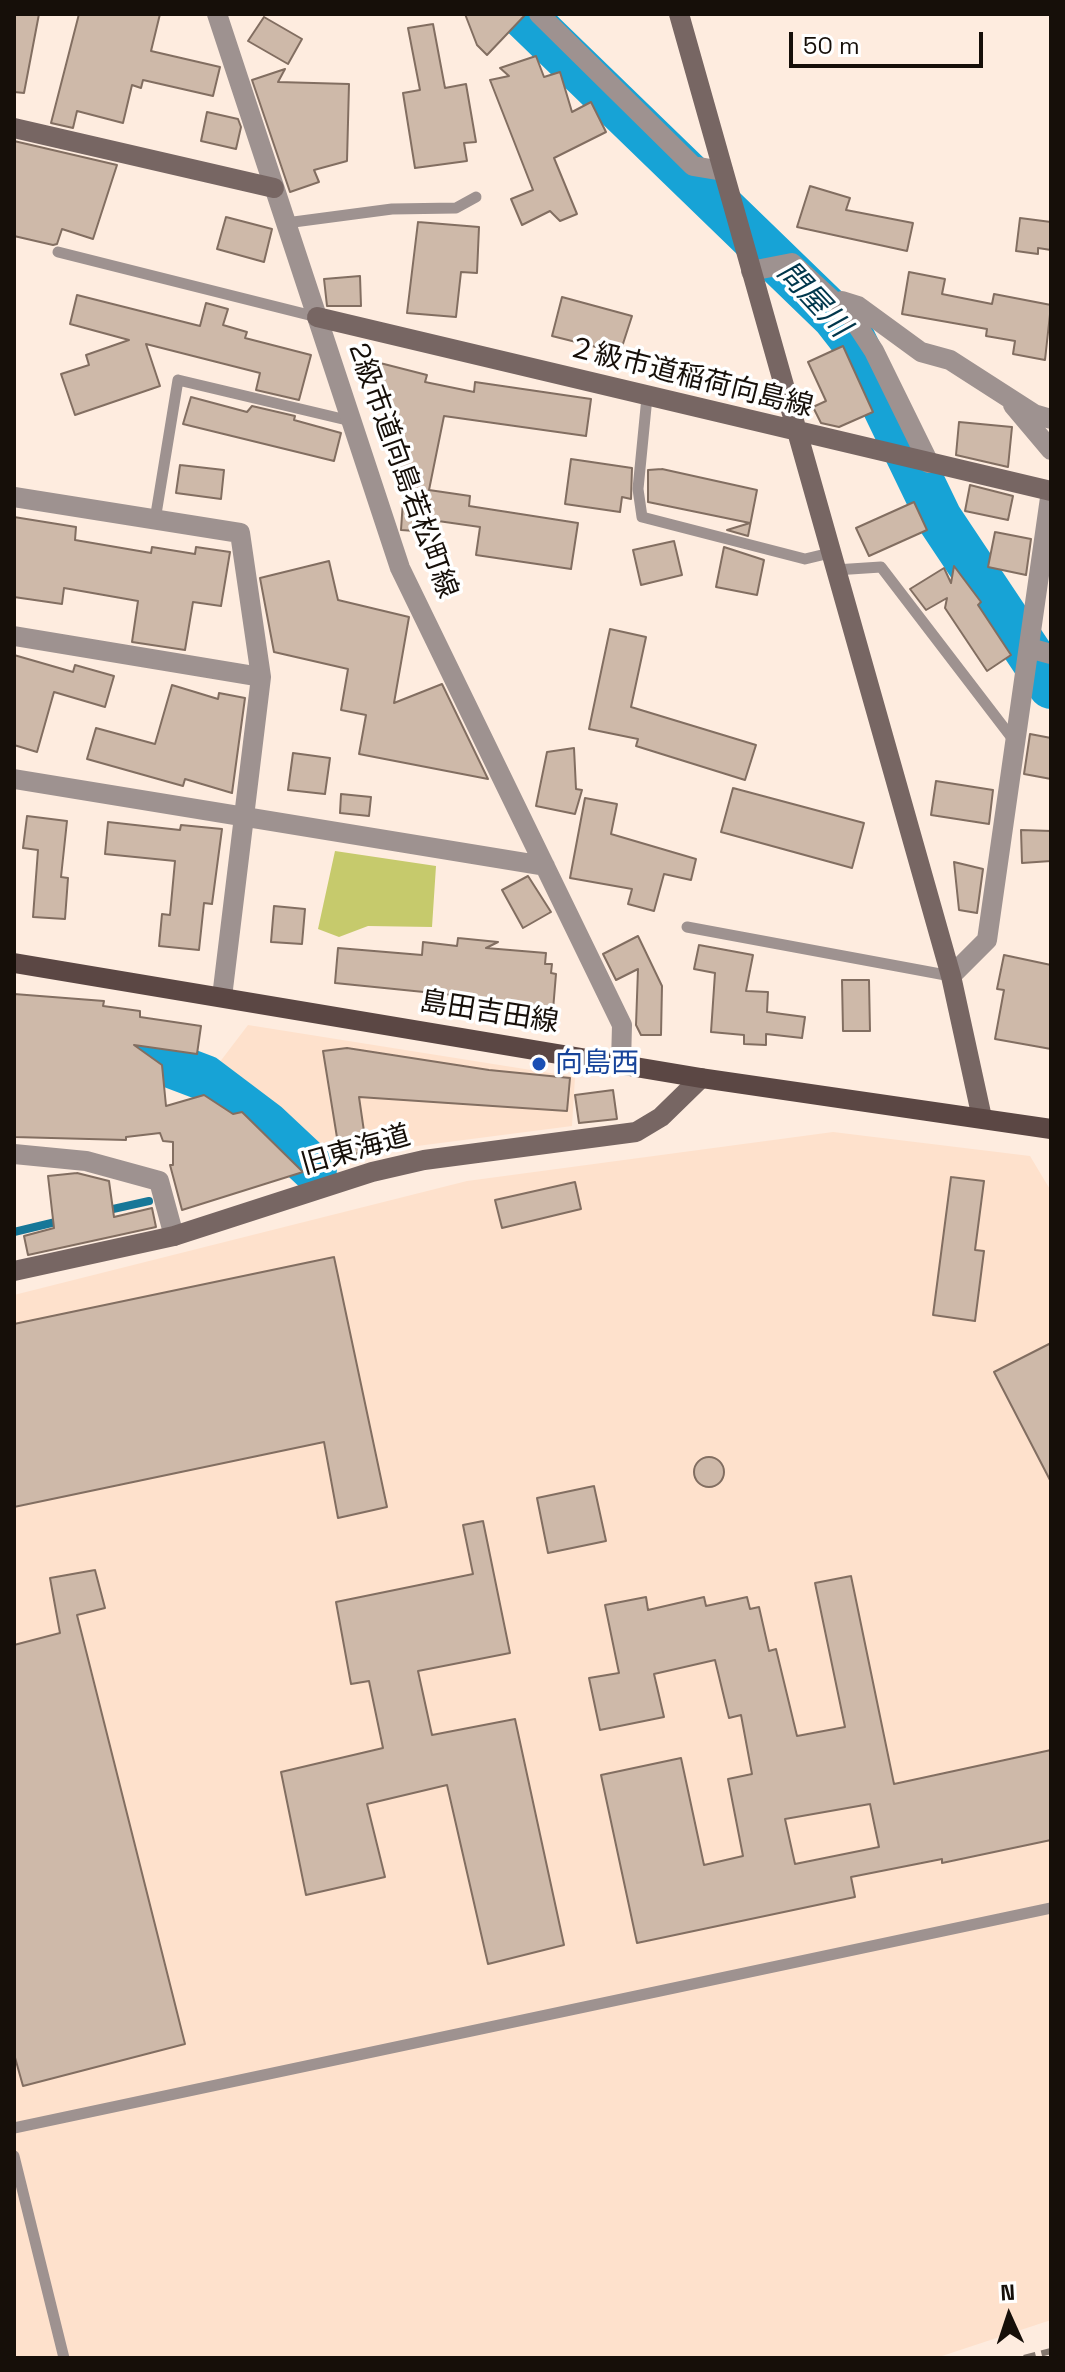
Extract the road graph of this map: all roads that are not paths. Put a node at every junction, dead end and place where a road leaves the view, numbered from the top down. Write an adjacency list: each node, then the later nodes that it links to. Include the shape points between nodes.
1 (217, 14): 6 (street, 2級市道向島若松町線)
2 (539, 14): 5 (street, via 693,166)
3 (679, 14): 5 (street)
4 (14, 128): 6 (street)
5 (723, 171): 10 (street)
6 (274, 188): 8 (street, 2級市道向島若松町線)
7 (476, 197): 8 (lane, via 456,208 392,209)
8 (286, 223): 12 (street, 2級市道向島若松町線)
9 (58, 252): 12 (lane)
10 (751, 271): 11 (street, via 792,263); 17 (street)
11 (830, 298): 13 (street, via 858,306 921,352 950,360); 19 (street, via 853,319 874,351)
12 (317, 317): 14 (street, ２級市道稲荷向島線); 16 (street, 2級市道向島若松町線)
13 (1006, 395): 15 (street); 18 (street)
14 (647, 397): 17 (street, ２級市道稲荷向島線); 23 (lane, via 638,489 642,517 805,559)
15 (1051, 419)
16 (351, 421): 22 (lane, via 178,380); 31 (street, 2級市道向島若松町線, via 400,568)
17 (797, 433): 19 (street, ２級市道稲荷向島線); 23 (street)
18 (1051, 450)
19 (929, 463): 20 (street, ２級市道稲荷向島線)
20 (1051, 491): 25 (street)
21 (14, 497): 22 (street)
22 (155, 520): 27 (street, via 240,533)
23 (832, 561): 28 (lane, via 881,567); 34 (street)
24 (14, 636): 27 (street)
25 (1029, 648): 26 (street); 28 (street)
26 (1051, 654)
27 (261, 677): 30 (street)
28 (1015, 742): 34 (street, via 987,940)
29 (14, 779): 30 (street)
30 (244, 817): 31 (street); 35 (street)
31 (545, 866): 36 (street, 2級市道向島若松町線, via 622,1025)
32 (687, 927): 34 (lane)
33 (14, 963): 35 (main road, 島田吉田線)
34 (951, 976): 38 (street)
35 (222, 997): 36 (main road, 島田吉田線)
36 (621, 1063): 37 (main road, 島田吉田線)
37 (701, 1078): 38 (main road, 島田吉田線); 41 (street, 旧東海道, via 661,1117 636,1132 424,1160)
38 (982, 1118): 39 (main road, 島田吉田線)
39 (1051, 1129)
40 (14, 1154): 41 (street, via 86,1161 159,1181)
41 (174, 1236): 42 (street, 旧東海道)
42 (14, 1271)
43 (1051, 1908): 44 (lane)
44 (14, 2128)
45 (14, 2156): 46 (lane)
46 (64, 2358)

